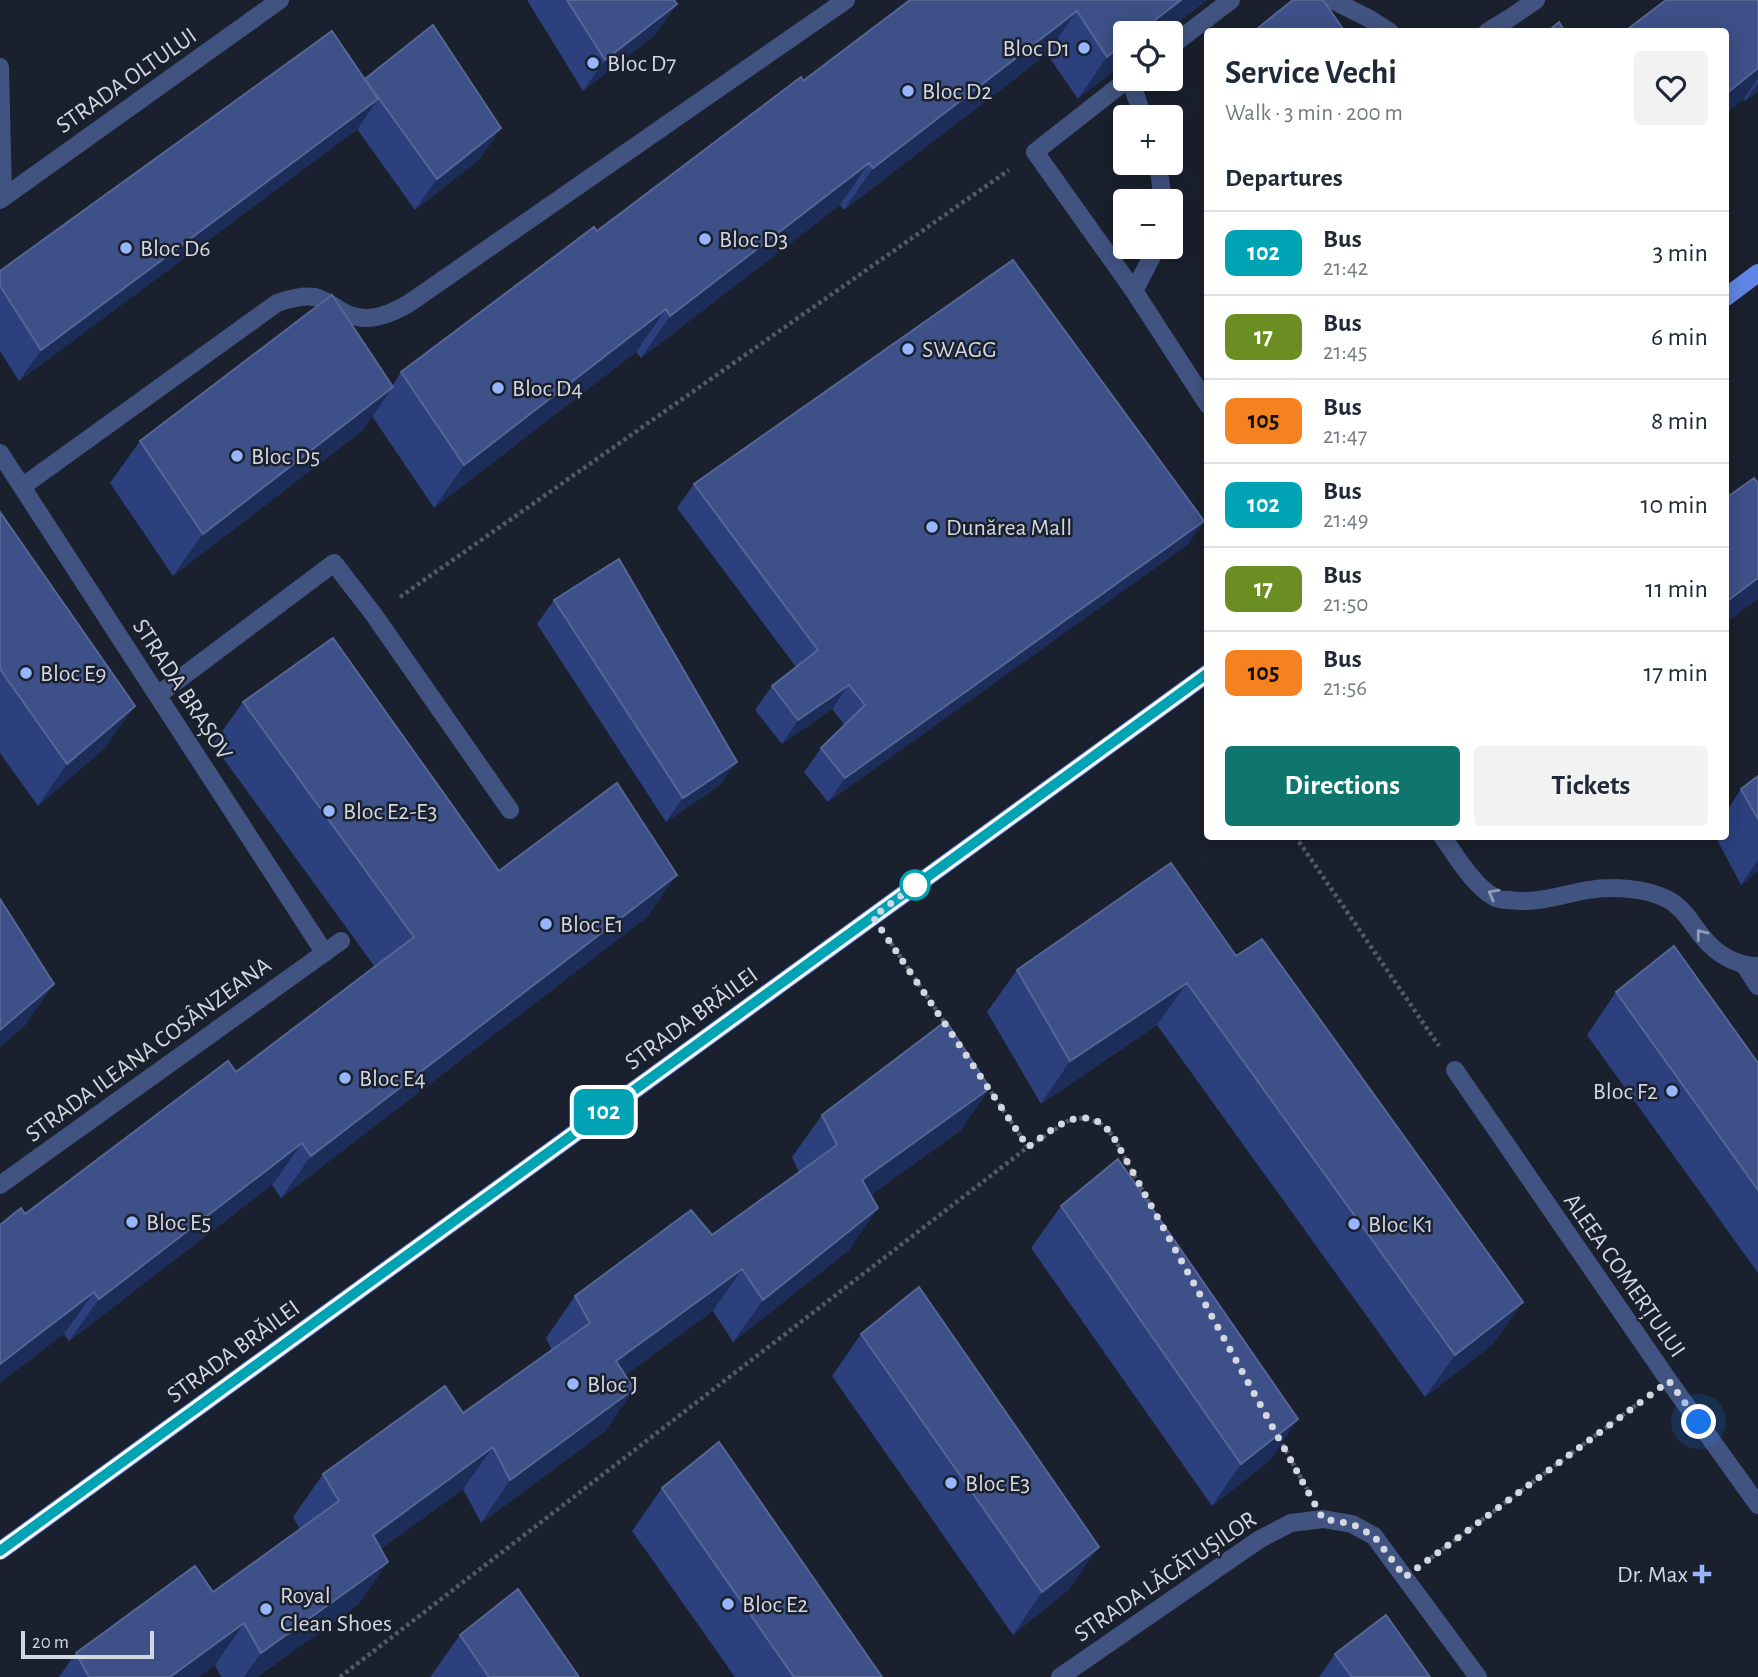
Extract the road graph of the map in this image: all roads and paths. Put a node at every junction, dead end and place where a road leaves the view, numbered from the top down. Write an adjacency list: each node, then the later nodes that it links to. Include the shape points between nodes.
1 (280, 0): 12 (street, STRADA OLTULUI)
2 (846, 0): 19 (street, via 408,304 366,318 348,315 316,297 277,303)
3 (1231, 0): 8 (street)
4 (1332, 0): 6 (street)
5 (1536, 0): 7 (street)
6 (1384, 28)
7 (1493, 28)
8 (1183, 37)
9 (0, 68): 12 (street)
10 (1114, 91): 11 (street)
11 (1035, 152): 15 (street); 20 (path)
12 (1, 199)
13 (1151, 259): 15 (street)
14 (1758, 274): 16 (main road)
15 (1134, 291): 17 (street)
16 (1729, 295)
17 (1204, 399)
18 (0, 453): 19 (street, STRADA BRAȘOV)
19 (23, 486): 22 (street, STRADA BRAȘOV)
20 (373, 615): 22 (street, via 334,563); 23 (street)
21 (1204, 676): 26 (main road, STRADA BRĂILEI)
22 (158, 695): 28 (street, STRADA BRAȘOV)
23 (510, 810)
24 (1298, 840): 32 (path)
25 (1445, 840): 29 (street, one-way to 25, via 1710,946 1683,910 1647,892 1610,888 1527,902 1496,899 1479,886)
26 (873, 917): 31 (path); 41 (main road, STRADA BRĂILEI)
27 (341, 941): 28 (street, STRADA ILEANA COSÂNZEANA)
28 (324, 952): 35 (street, STRADA ILEANA COSÂNZEANA)
29 (1752, 966): 30 (street)
30 (1758, 986)
31 (951, 1032)
32 (1455, 1070): 37 (street, ALEEA COMERȚULUI)
33 (982, 1078): 34 (path)
34 (1028, 1147): 36 (path, via 1071,1119 1101,1124 1113,1136); 43 (path)
35 (0, 1185)
36 (1159, 1220)
37 (1669, 1381): 39 (street, ALEEA COMERȚULUI); 42 (path)
38 (1277, 1435): 40 (path)
39 (1758, 1505)
40 (1323, 1519): 42 (street, STRADA LĂCĂTUȘILOR, via 1352,1524 1374,1536); 44 (street, STRADA LĂCĂTUȘILOR, via 1291,1522 1260,1539)
41 (0, 1551)
42 (1405, 1577): 45 (street, STRADA LĂCĂTUȘILOR)
43 (340, 1677)
44 (1060, 1677)
45 (1478, 1677)

